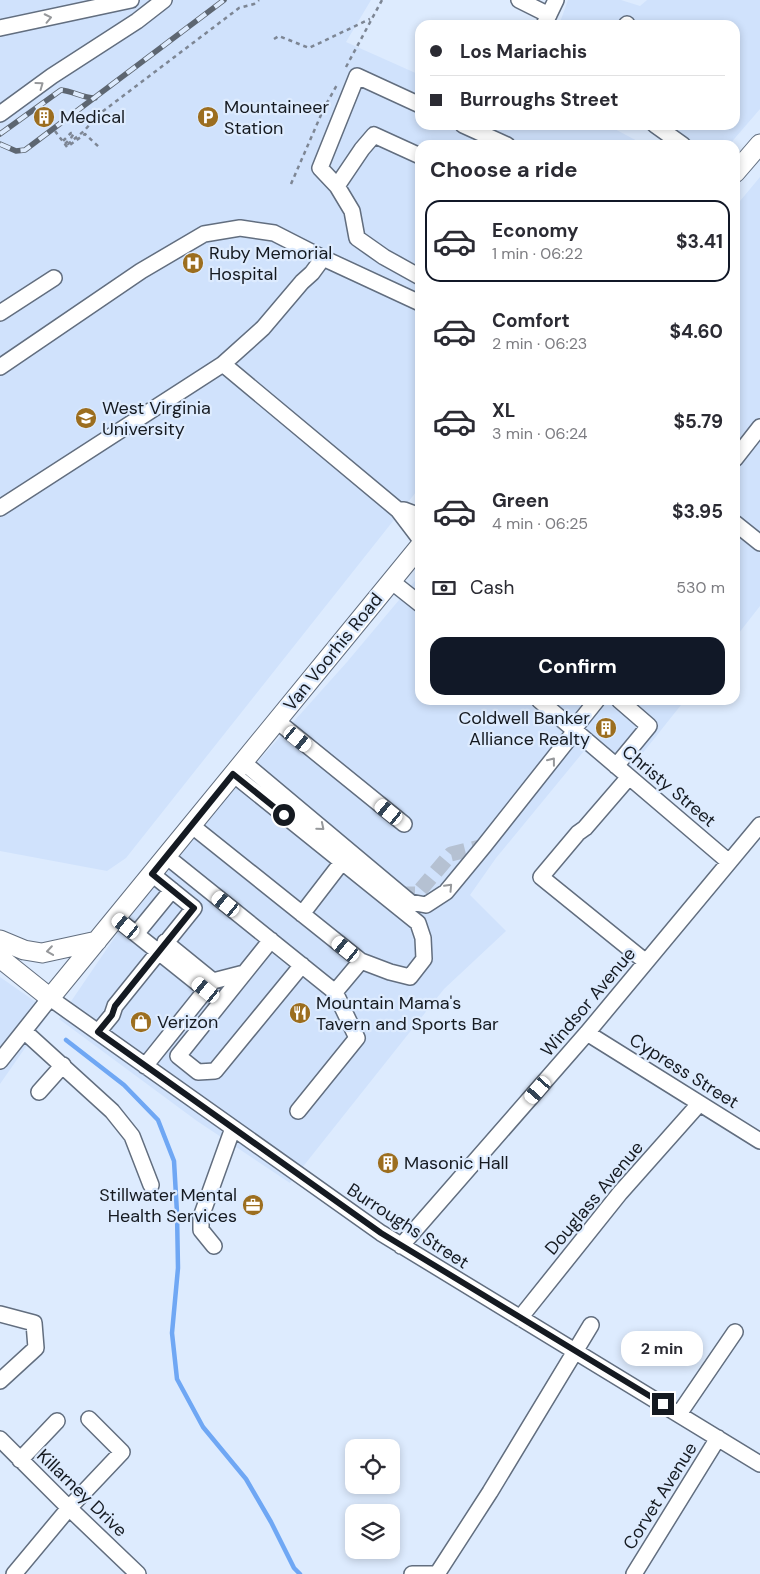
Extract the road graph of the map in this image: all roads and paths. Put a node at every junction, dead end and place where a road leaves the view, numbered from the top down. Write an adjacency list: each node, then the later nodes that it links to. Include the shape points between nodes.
1 (131, 0): 6 (street)
2 (164, 0): 12 (street, one-way to 2)
3 (259, 0): 18 (path, bridge, via 239,8 98,115 68,144 64,140 71,133 74,134 71,138)
4 (519, 0): 8 (street)
5 (556, 0): 8 (street)
6 (85, 5): 9 (street, one-way to 6)
7 (371, 19): 10 (path, via 309,48 279,36)
8 (547, 20)
9 (0, 28)
10 (274, 39)
11 (415, 103): 23 (street, via 357,76 320,168)
12 (0, 114)
13 (474, 130): 16 (street)
14 (662, 130): 17 (street)
15 (55, 131): 18 (path)
16 (496, 140)
17 (676, 140)
18 (65, 144): 20 (path, via 67,147 85,134)
19 (760, 144): 22 (main road)
20 (100, 148)
21 (415, 154): 23 (street, via 374,135)
22 (740, 167)
23 (337, 186): 25 (street, via 352,211 357,238)
24 (323, 258): 27 (street); 30 (street, via 263,328); 31 (street, via 274,233 240,228 204,234 141,271)
25 (414, 274): 27 (street)
26 (54, 278): 29 (street)
27 (395, 291): 28 (street)
28 (415, 300)
29 (0, 312)
30 (223, 364): 34 (street); 35 (street)
31 (0, 367)
32 (760, 427): 33 (street)
33 (740, 453)
34 (0, 508)
35 (398, 510): 36 (street); 38 (street)
36 (415, 514)
37 (740, 529): 39 (street)
38 (415, 532)
39 (760, 543)
40 (415, 552): 41 (main road, Van Voorhis Road)
41 (391, 581): 42 (street); 46 (main road, Van Voorhis Road)
42 (415, 600)
43 (545, 705): 47 (street, Christy Street)
44 (593, 705): 47 (street)
45 (625, 705): 48 (street, via 650,726)
46 (277, 721): 49 (main road, Van Voorhis Road); 51 (street)
47 (574, 730): 48 (street, Christy Street); 49 (street, one-way to 47, via 410,902 426,905 446,892)
48 (616, 766): 50 (street, Christy Street)
49 (238, 768): 53 (main road, Van Voorhis Road); 55 (street)
50 (629, 777): 56 (street, Christy Street); 68 (street, via 541,877)
51 (404, 824)
52 (760, 825): 56 (street, Windsor Avenue)
53 (192, 826): 54 (main road, Van Voorhis Road); 59 (street)
54 (166, 856): 57 (main road, Van Voorhis Road); 63 (street)
55 (342, 862): 59 (street); 67 (street, via 418,923 423,938 424,959 410,977)
56 (729, 862): 68 (street, Windsor Avenue)
57 (152, 874): 58 (street); 60 (main road, Van Voorhis Road)
58 (172, 890): 61 (street); 65 (street, via 194,908)
59 (302, 914): 67 (street)
60 (116, 918): 61 (street); 64 (main road, Van Voorhis Road)
61 (136, 934): 65 (street)
62 (0, 940): 64 (main road, one-way to 62, via 42,952 24,950)
63 (271, 940): 69 (street); 70 (street)
64 (97, 941): 73 (main road, Van Voorhis Road)
65 (162, 947): 71 (street, via 158,960 192,988); 75 (street)
66 (0, 958): 73 (main road)
67 (361, 961): 72 (street)
68 (646, 962): 76 (street, Windsor Avenue)
69 (302, 965): 70 (street, via 215,1071 198,1072 178,1056); 72 (street)
70 (244, 973): 71 (street)
71 (210, 986): 79 (street)
72 (335, 992): 82 (street, via 356,1038)
73 (50, 998): 74 (street, Van Voorhis Road); 75 (street, Burroughs Street)
74 (24, 1031): 77 (street, Van Voorhis Road); 78 (street)
75 (98, 1032): 79 (street, Burroughs Street)
76 (588, 1033): 81 (street, Cypress Street); 87 (street, Windsor Avenue)
77 (0, 1061)
78 (63, 1065): 80 (street); 85 (street, via 112,1111 132,1136)
79 (145, 1066): 83 (street, Burroughs Street)
80 (39, 1092)
81 (699, 1104): 84 (street, Cypress Street); 89 (street, Douglass Avenue, via 620,1193)
82 (298, 1111)
83 (233, 1128): 86 (street, via 201,1217 201,1230); 87 (street, Burroughs Street)
84 (760, 1141)
85 (151, 1185)
86 (214, 1246)
87 (402, 1246): 89 (street, Burroughs Street)
88 (0, 1314): 93 (street, via 34,1323 36,1348)
89 (520, 1318): 92 (street, Burroughs Street)
90 (591, 1325): 92 (street)
91 (735, 1332): 94 (street)
92 (575, 1352): 94 (street, Burroughs Street); 104 (street, via 437,1574)
93 (0, 1380)
94 (678, 1414): 97 (street, Burroughs Street)
95 (89, 1419): 101 (street, via 122,1452)
96 (57, 1421): 99 (street)
97 (718, 1438): 100 (street, Burroughs Street); 105 (street, Corvet Avenue)
98 (0, 1439): 99 (street, Killarney Drive)
99 (20, 1460): 101 (street, Killarney Drive)
100 (760, 1464)
101 (69, 1508): 102 (street); 103 (street, Killarney Drive)
102 (14, 1574)
103 (138, 1574)
104 (412, 1574)
105 (634, 1574)

